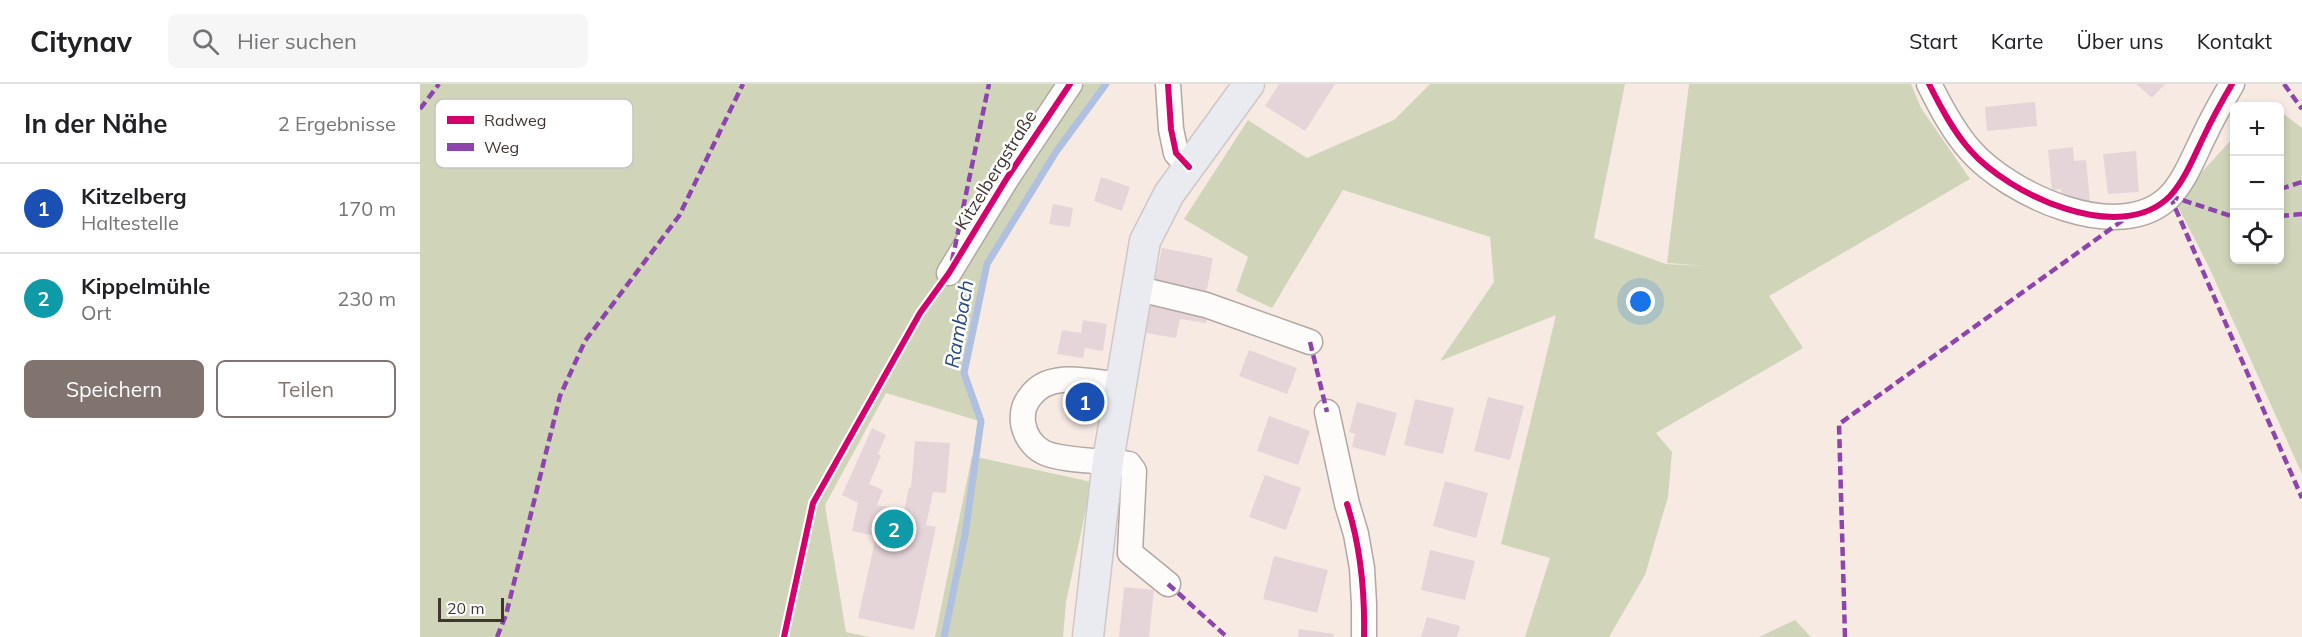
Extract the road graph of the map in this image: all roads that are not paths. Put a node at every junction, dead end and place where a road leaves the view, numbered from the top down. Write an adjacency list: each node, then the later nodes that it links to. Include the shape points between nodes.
1 (1070, 84): 7 (street, Kitzelbergstraße)
2 (1168, 84): 6 (street, via 1176,153)
3 (1249, 84): 6 (main road)
4 (1929, 84): 5 (street, via 1958,134 1982,162 2054,206 2106,217 2150,210 2170,196 2191,165)
5 (2232, 84)
6 (1189, 167): 8 (main road, via 1149,229)
7 (949, 273)
8 (1136, 288): 9 (street, via 1206,304); 10 (main road)
9 (1310, 342)
10 (1120, 385): 12 (main road); 12 (street, via 1047,382 1032,393 1024,411 1024,430 1042,452)
11 (1327, 412): 15 (street, via 1362,568)
12 (1108, 461): 13 (street, via 1129,464 1134,471 1130,553); 14 (main road)
13 (1168, 584)
14 (1088, 637)
15 (1364, 637)

